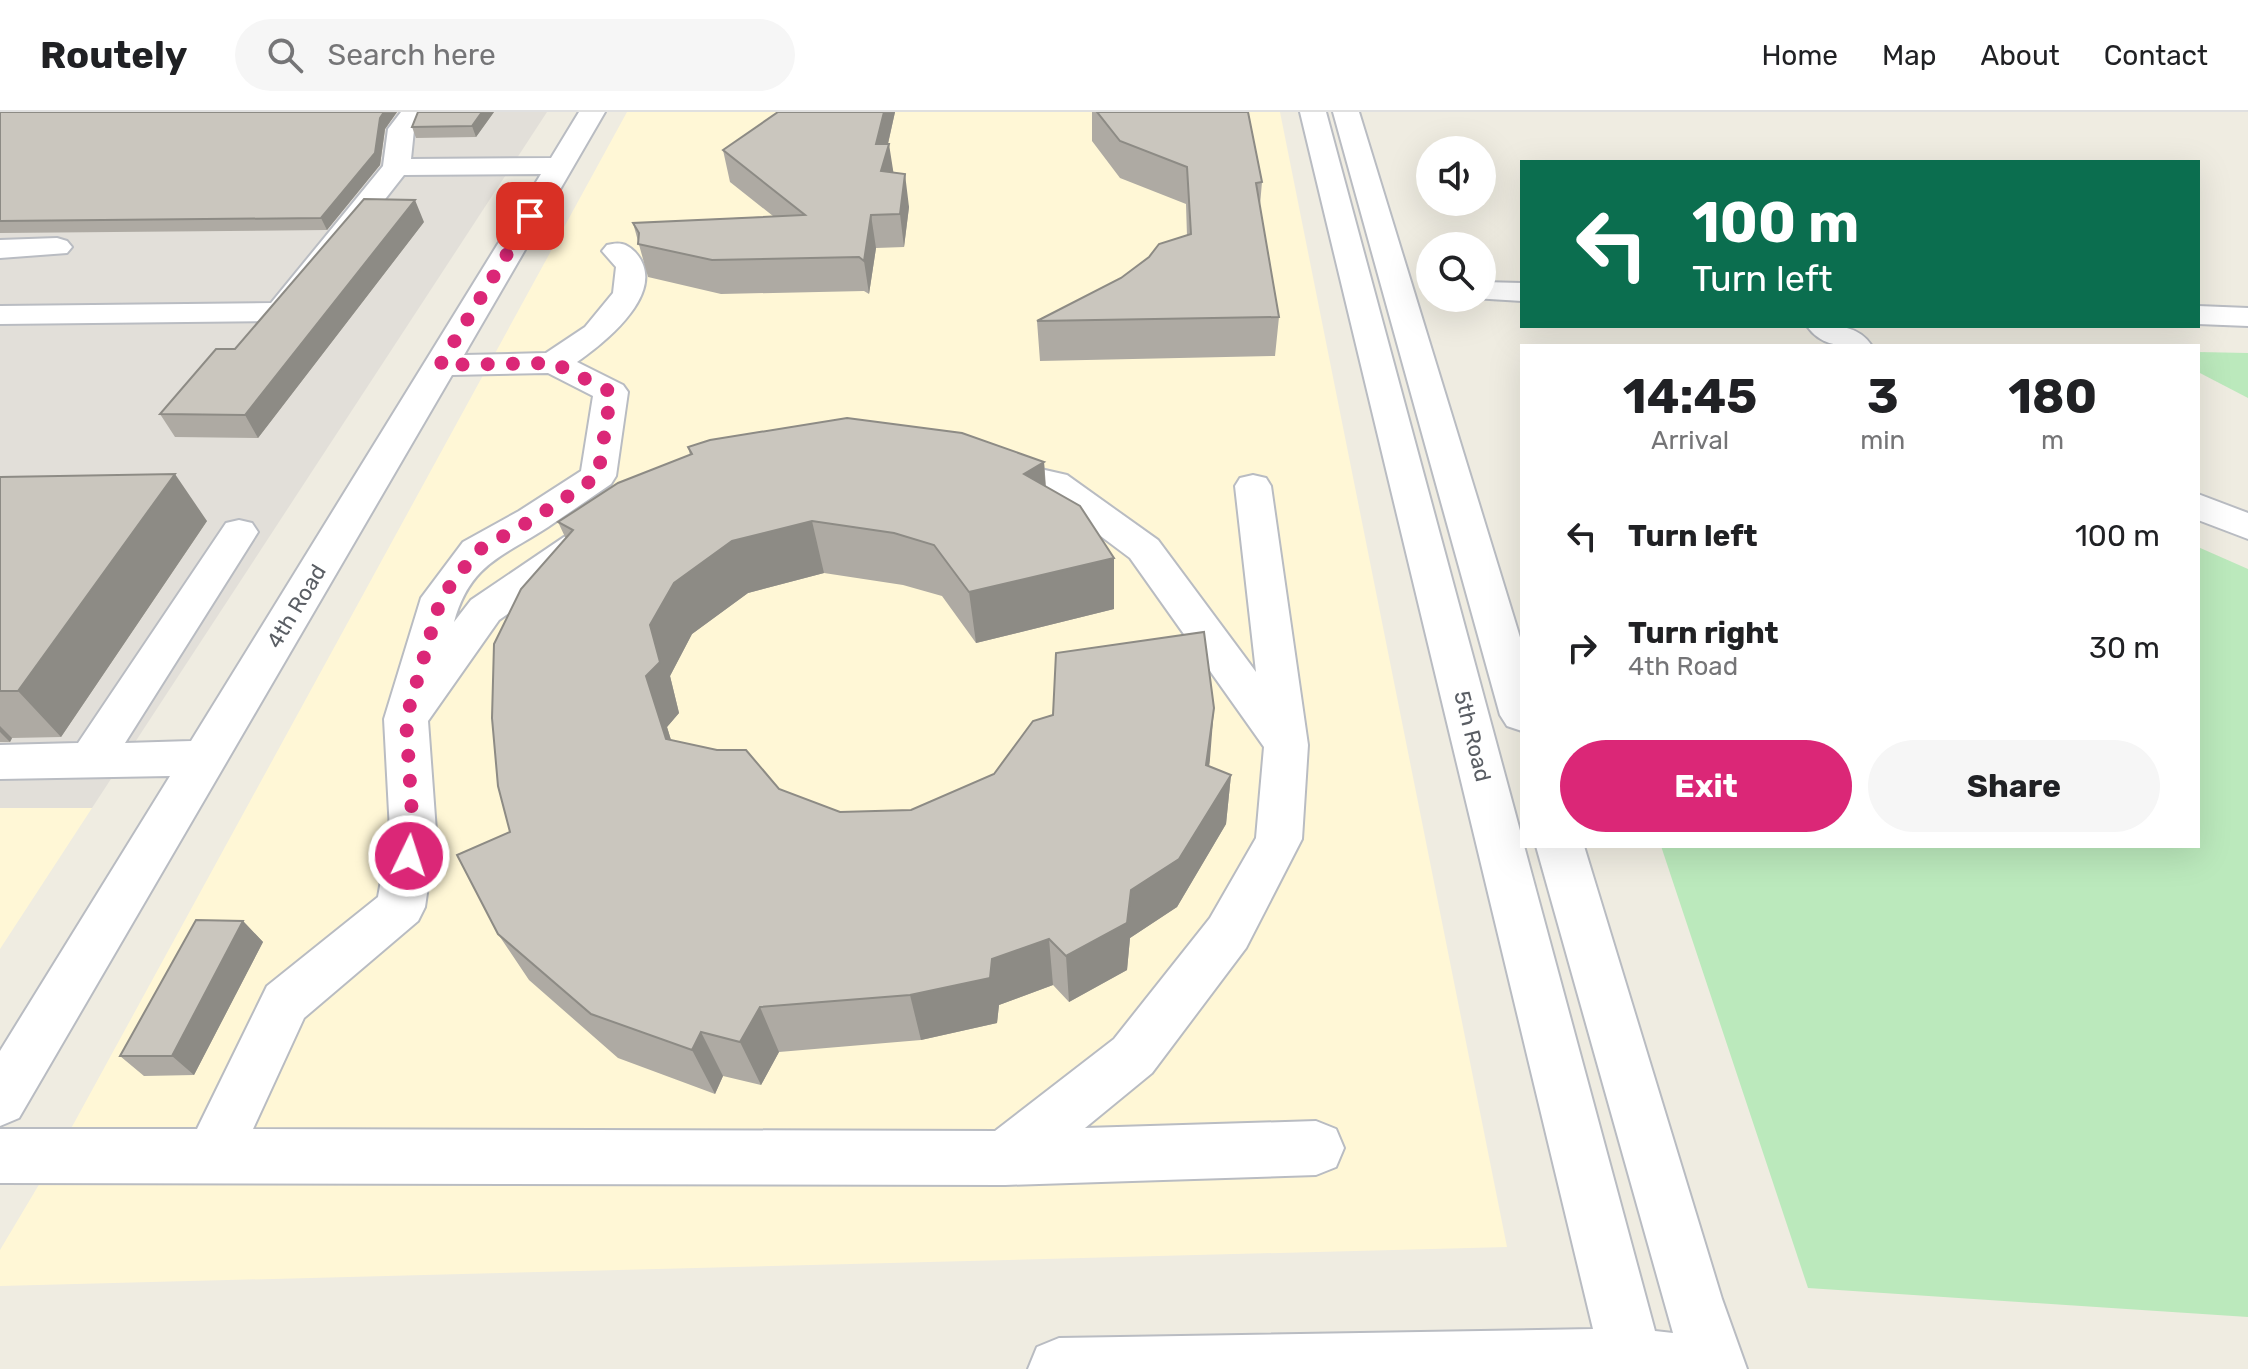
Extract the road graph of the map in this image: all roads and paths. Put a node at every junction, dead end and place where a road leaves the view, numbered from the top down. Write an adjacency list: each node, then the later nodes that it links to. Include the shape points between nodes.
1 (414, 112): 6 (street, via 401,129)
2 (592, 112): 5 (street, 4th Road)
3 (1313, 112): 7 (street, 5th Road)
4 (1346, 112): 7 (street, 5th Road)
5 (559, 166): 6 (street); 21 (street, 4th Road)
6 (396, 167): 14 (street, via 280,312)
7 (1357, 212): 11 (street, 5th Road); 17 (street, 5th Road)
8 (57, 247): 9 (street)
9 (0, 249)
10 (617, 251): 20 (street, via 631,266 628,294 596,334)
11 (1414, 288): 17 (street, 5th Road)
12 (1496, 291): 13 (street)
13 (1520, 292)
14 (0, 315)
15 (2200, 315): 16 (street)
16 (2248, 317)
17 (1389, 327): 28 (street, 5th Road); 40 (street, 5th Road)
18 (1826, 328): 19 (street)
19 (1853, 344)
20 (554, 363): 21 (street); 29 (street, via 611,392 598,476 477,551 441,598)
21 (440, 365): 31 (street, 4th Road)
22 (954, 460): 30 (street, via 1054,483 1144,549)
23 (1253, 486): 30 (street)
24 (2200, 507): 25 (street)
25 (2248, 527)
26 (602, 530): 29 (street, via 485,610)
27 (239, 532): 32 (street)
28 (1520, 709)
29 (406, 719): 38 (street, via 413,831 401,907 285,1002)
30 (1286, 745): 39 (street, via 1279,839 1228,933 1133,1056)
31 (205, 758): 32 (street); 35 (street, 4th Road)
32 (91, 760): 33 (street)
33 (0, 762)
34 (1561, 848): 42 (street)
35 (0, 1100)
36 (1316, 1148): 39 (street)
37 (0, 1156): 38 (street)
38 (213, 1156): 39 (street)
39 (1005, 1158)
40 (1633, 1364): 41 (street); 42 (street)
41 (1059, 1369)
42 (1714, 1369)

